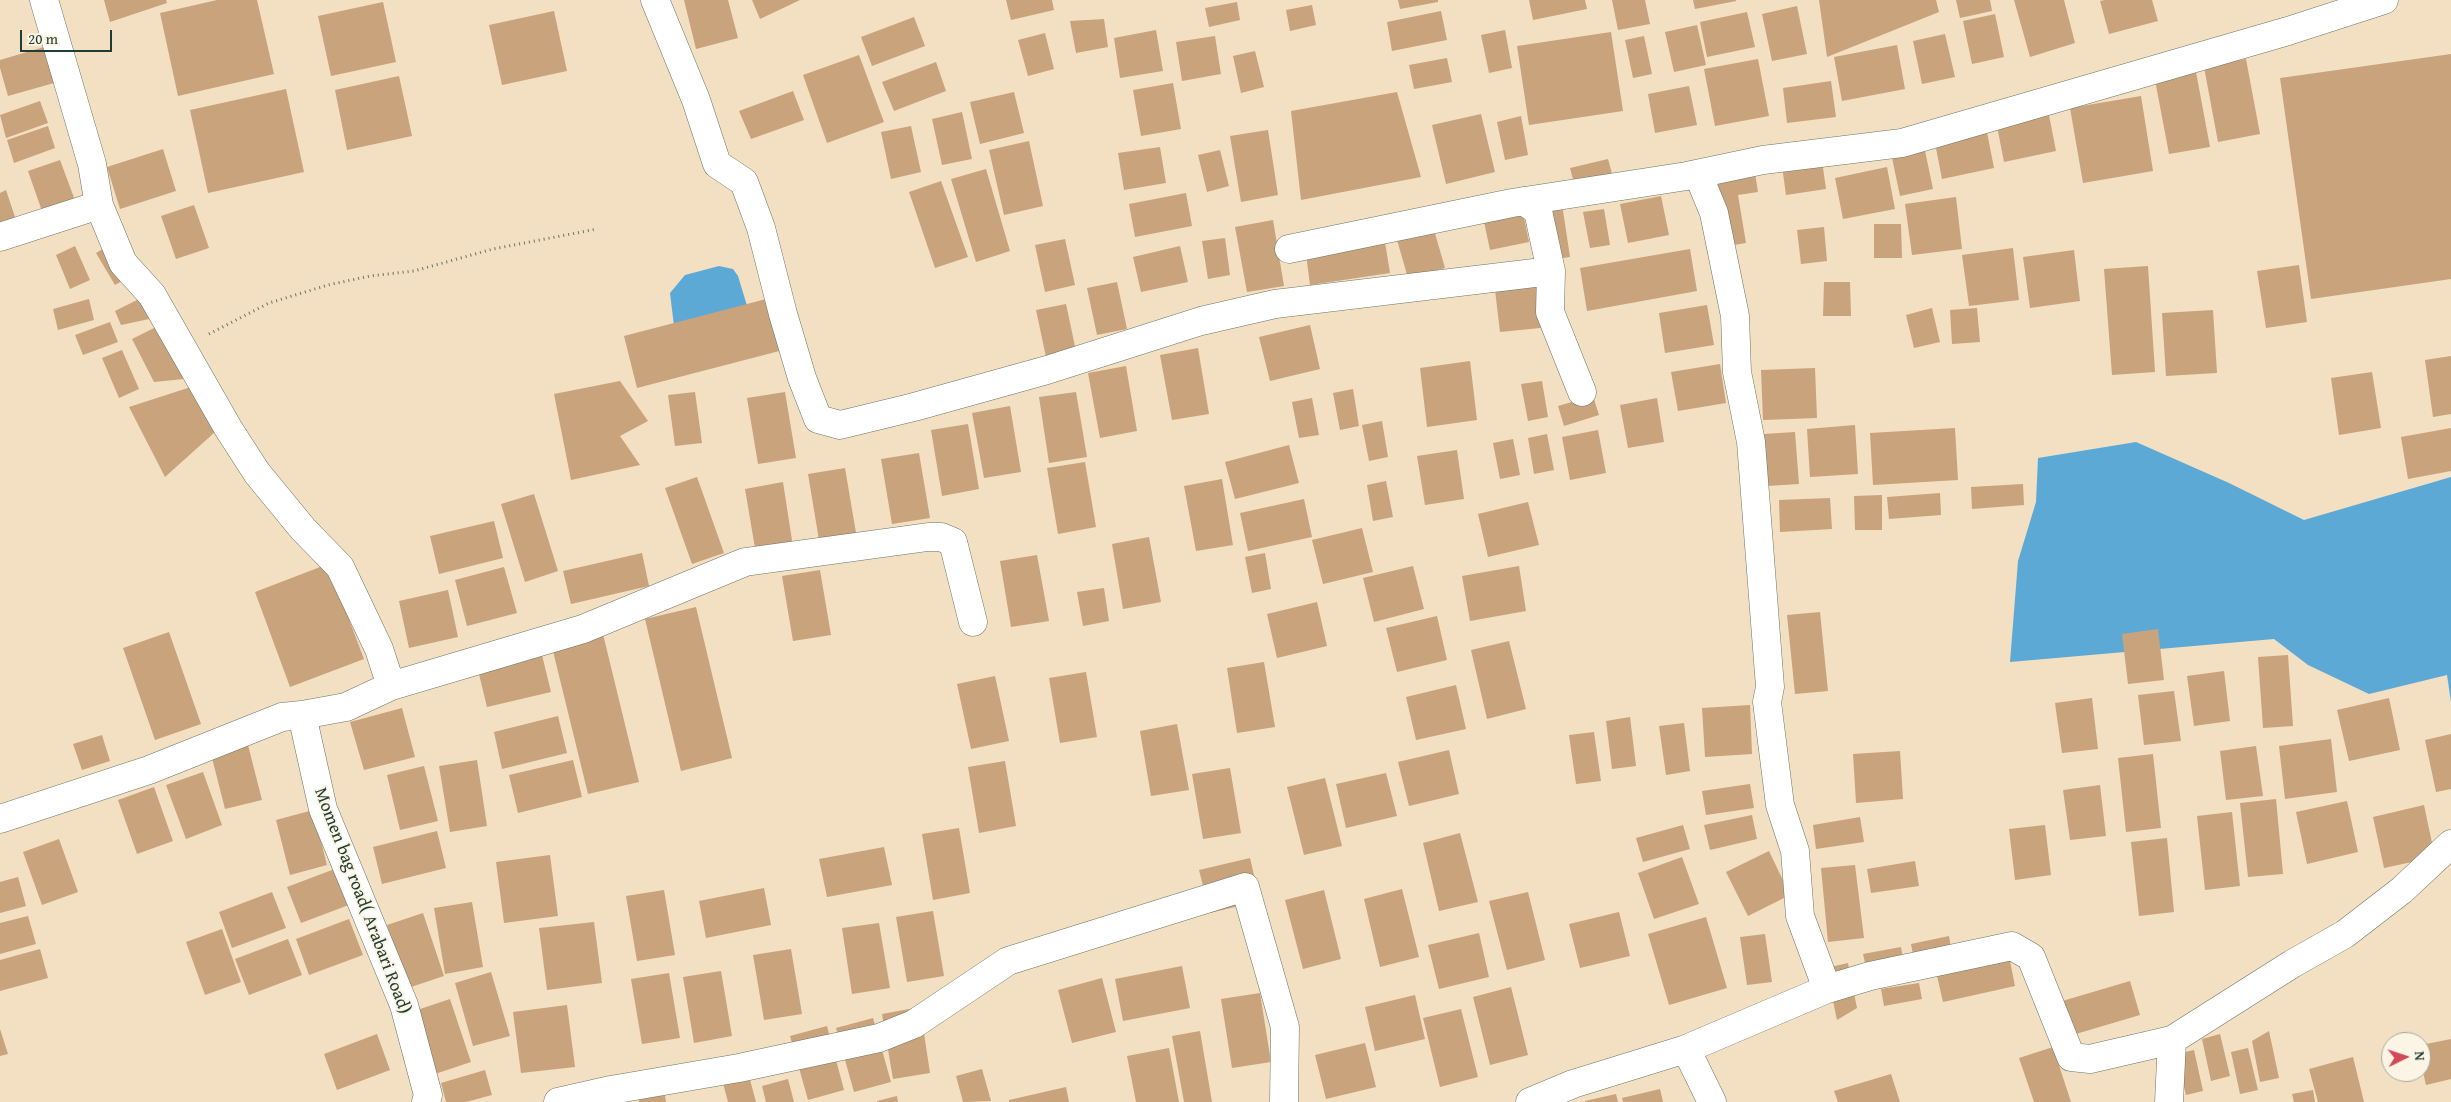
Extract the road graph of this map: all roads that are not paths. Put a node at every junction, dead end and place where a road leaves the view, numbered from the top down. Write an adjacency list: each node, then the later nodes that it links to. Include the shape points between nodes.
1 (44, 0): 6 (street, via 92,164)
2 (655, 0): 9 (street, via 696,100 716,164 744,182 761,228 802,378 818,419 840,425 914,407 1047,370 1201,321 1275,304)
3 (2384, 0): 4 (street, via 1902,143 1763,160)
4 (1698, 174): 5 (street); 16 (street, via 1714,213 1735,316 1737,372 1751,442 1770,687 1767,702 1780,805 1795,851 1800,916)
5 (1524, 201): 8 (street); 9 (street, via 1538,211)
6 (99, 205): 7 (street); 12 (street, via 123,263 152,295 257,473 303,529 340,567 379,649)
7 (0, 237)
8 (1289, 249)
9 (1551, 271): 10 (street, via 1550,312)
10 (1582, 392)
11 (973, 622): 12 (street, via 953,542 941,536 928,537 746,562 583,629)
12 (391, 686): 13 (street, via 346,707)
13 (302, 715): 14 (street, via 282,717 149,770); 19 (street, Momen bag road( Arabari Road), via 323,809 404,1006 428,1095)
14 (0, 819)
15 (2451, 844): 17 (street, via 2402,890 2345,934)
16 (1827, 989): 17 (street, via 1870,976 2012,946 2031,957 2071,1057 2090,1059); 18 (street)
17 (2172, 1040): 24 (street)
18 (1686, 1049): 22 (street, via 1573,1084); 23 (street)
19 (426, 1102)
20 (558, 1102): 21 (street, via 879,1038 914,1024 1008,961 1245,887 1285,1027)
21 (1284, 1102)
22 (1530, 1102)
23 (1712, 1102)
24 (2169, 1102)

